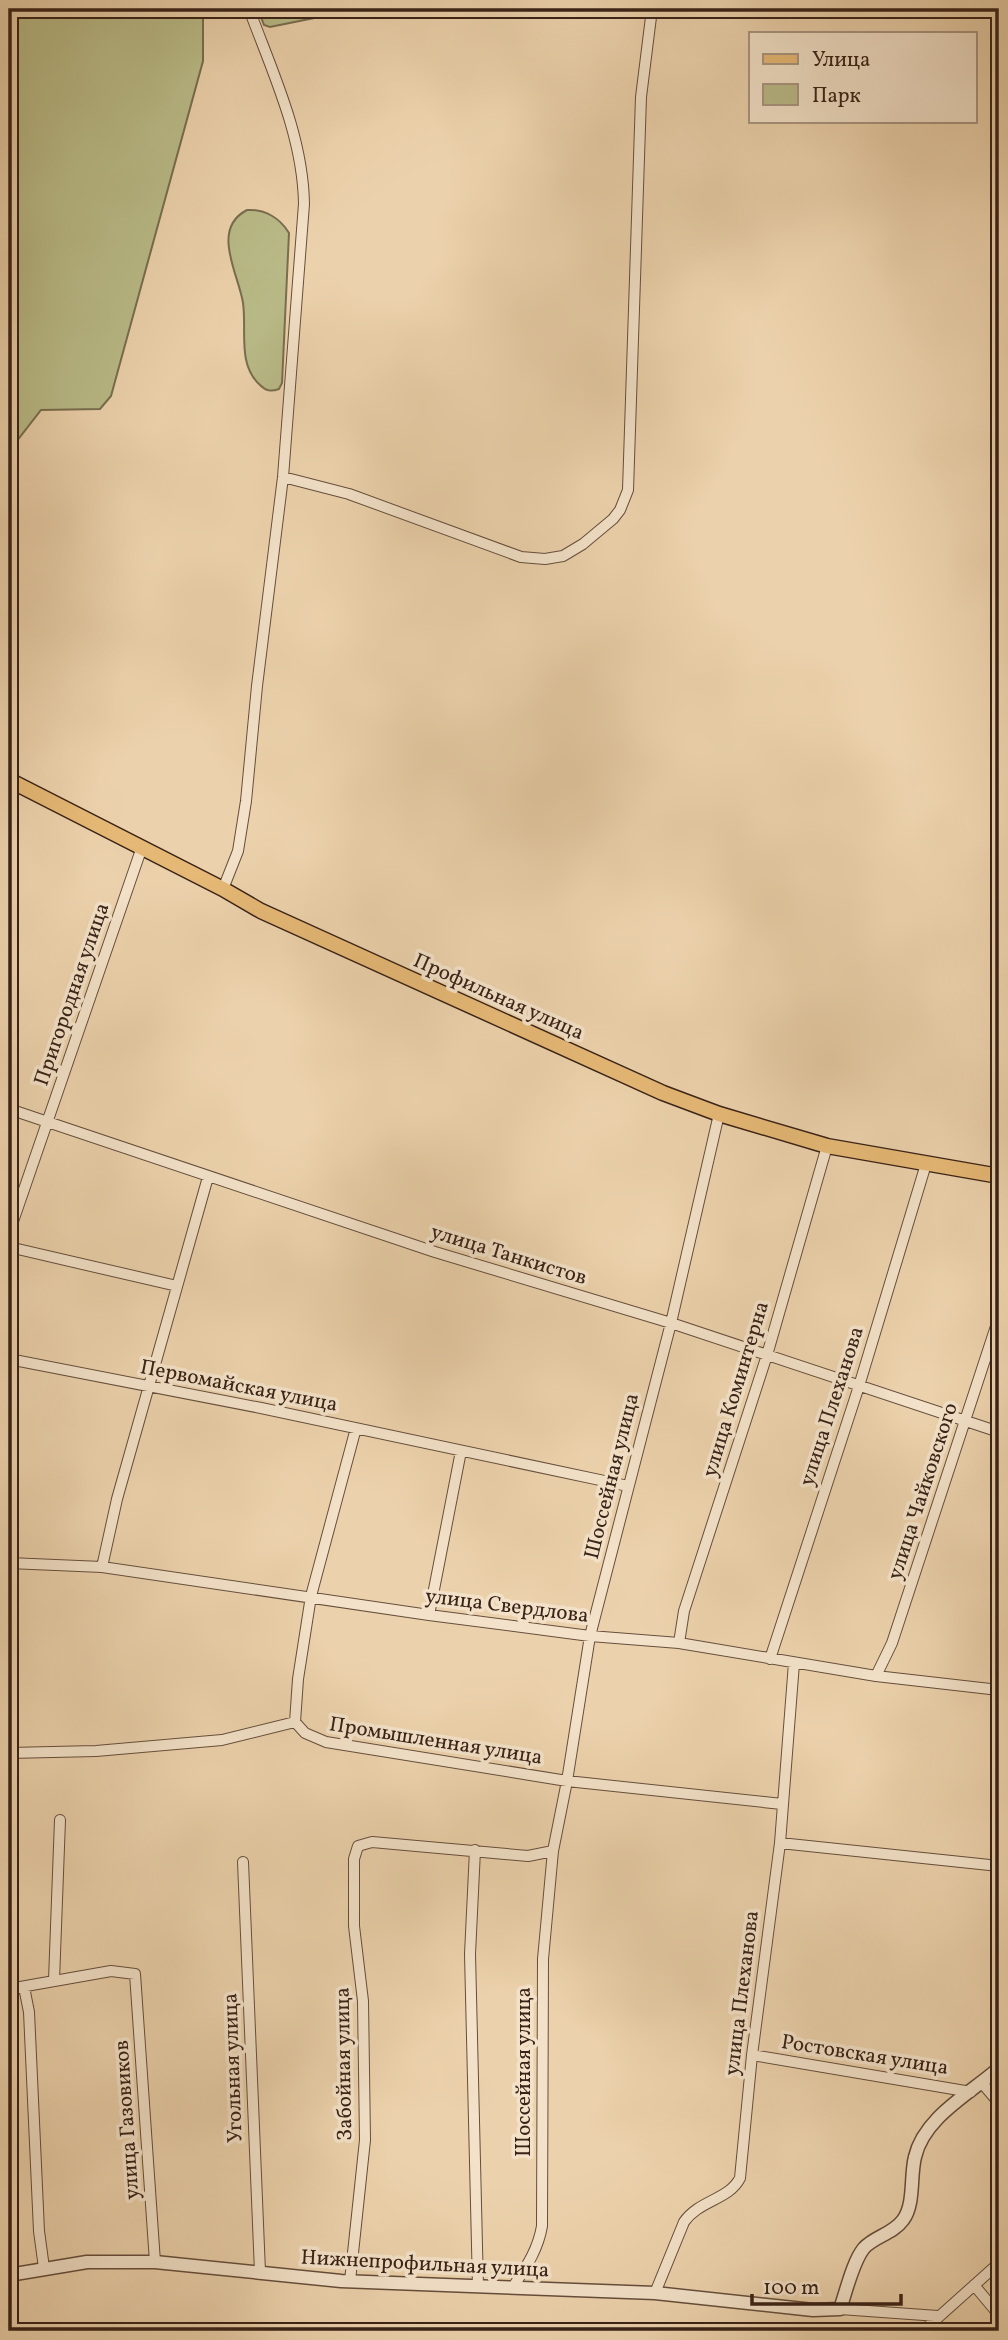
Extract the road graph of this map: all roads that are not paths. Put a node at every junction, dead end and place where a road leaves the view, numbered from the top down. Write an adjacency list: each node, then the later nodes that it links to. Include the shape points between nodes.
1 (249, 9): 3 (street, via 291,125 303,188)
2 (652, 9): 3 (street, via 640,109 628,490 620,510 600,532 563,556 528,558 349,495)
3 (283, 477): 6 (street, via 246,801 238,850)
4 (9, 780): 5 (main road, Профильная улица)
5 (142, 847): 6 (main road, Профильная улица); 9 (street, Пригородная улица)
6 (223, 889): 8 (main road, Профильная улица, via 261,911)
7 (9, 1109): 9 (street, улица Танкистов)
8 (719, 1114): 10 (main road, Профильная улица); 18 (street, Шоссейная улица)
9 (48, 1123): 13 (street, улица Танкистов); 14 (street, Пригородная улица)
10 (827, 1146): 11 (main road, Профильная улица); 19 (street, улица Коминтерна)
11 (926, 1164): 12 (main road, Профильная улица); 22 (street, улица Плеханова)
12 (999, 1176)
13 (208, 1177): 16 (street); 18 (street, улица Танкистов)
14 (9, 1233)
15 (9, 1247): 16 (street)
16 (177, 1286): 21 (street)
17 (999, 1317): 23 (street, улица Чайковского)
18 (671, 1323): 19 (street, улица Танкистов); 27 (street, Шоссейная улица)
19 (767, 1355): 22 (street, улица Танкистов); 33 (street, улица Коминтерна, via 684,1611)
20 (9, 1359): 21 (street, Первомайская улица)
21 (149, 1386): 24 (street, Первомайская улица); 29 (street)
22 (859, 1386): 23 (street, улица Танкистов); 34 (street, улица Плеханова)
23 (965, 1421): 25 (street, улица Танкистов); 36 (street, улица Чайковского, via 892,1643)
24 (356, 1428): 26 (street, Первомайская улица); 30 (street)
25 (999, 1432)
26 (461, 1451): 27 (street, Первомайская улица); 31 (street)
27 (628, 1486): 32 (street, Шоссейная улица)
28 (9, 1563): 29 (street, улица Свердлова)
29 (102, 1567): 30 (street, улица Свердлова)
30 (311, 1596): 31 (street, улица Свердлова); 38 (street)
31 (429, 1615): 32 (street, улица Свердлова)
32 (590, 1636): 33 (street, улица Свердлова); 40 (street, Шоссейная улица)
33 (679, 1643): 34 (street, улица Свердлова)
34 (770, 1659): 35 (street, улица Свердлова)
35 (794, 1662): 36 (street, улица Свердлова); 41 (street, улица Плеханова)
36 (876, 1676): 37 (street, улица Свердлова)
37 (999, 1689)
38 (295, 1722): 39 (street, via 222,1740); 40 (street, Промышленная улица, via 314,1739 326,1742)
39 (9, 1753)
40 (567, 1780): 41 (street, Промышленная улица); 45 (street, Шоссейная улица)
41 (782, 1804): 43 (street, улица Плеханова)
42 (60, 1820): 48 (street)
43 (780, 1843): 47 (street); 51 (street, улица Плеханова)
44 (475, 1850): 45 (street, via 528,1856); 61 (street, Забойная улица, via 372,1842 358,1846 354,1859 365,2140); 63 (street, via 470,1954)
45 (552, 1851): 64 (street, Шоссейная улица, via 543,1949 542,2226 532,2259)
46 (243, 1863): 59 (street, Угольная улица)
47 (999, 1866)
48 (54, 1980): 49 (street); 56 (street, улица Газовиков, via 111,1971 135,1974)
49 (24, 1987): 50 (street); 58 (street)
50 (9, 1989)
51 (752, 2055): 54 (street, Ростовская улица); 65 (street, улица Плеханова, via 740,2178 735,2188 690,2213)
52 (999, 2068): 53 (street)
53 (982, 2083): 54 (street); 55 (street)
54 (971, 2092): 66 (street, via 939,2118 919,2143 904,2220 859,2255)
55 (999, 2103)
56 (155, 2262): 58 (street, Нижнепрофильная улица, via 87,2262); 59 (street, Нижнепрофильная улица)
57 (999, 2263): 62 (street)
58 (44, 2268): 60 (street, Нижнепрофильная улица)
59 (260, 2272): 61 (street, Нижнепрофильная улица)
60 (9, 2275)
61 (351, 2281): 63 (street, Нижнепрофильная улица)
62 (974, 2285): 67 (street); 68 (street)
63 (478, 2287): 64 (street, Нижнепрофильная улица)
64 (513, 2287): 65 (street, Нижнепрофильная улица)
65 (655, 2294): 66 (street, Нижнепрофильная улица)
66 (840, 2309): 68 (street, Нижнепрофильная улица)
67 (999, 2315)
68 (938, 2316): 69 (street)
69 (923, 2331)

